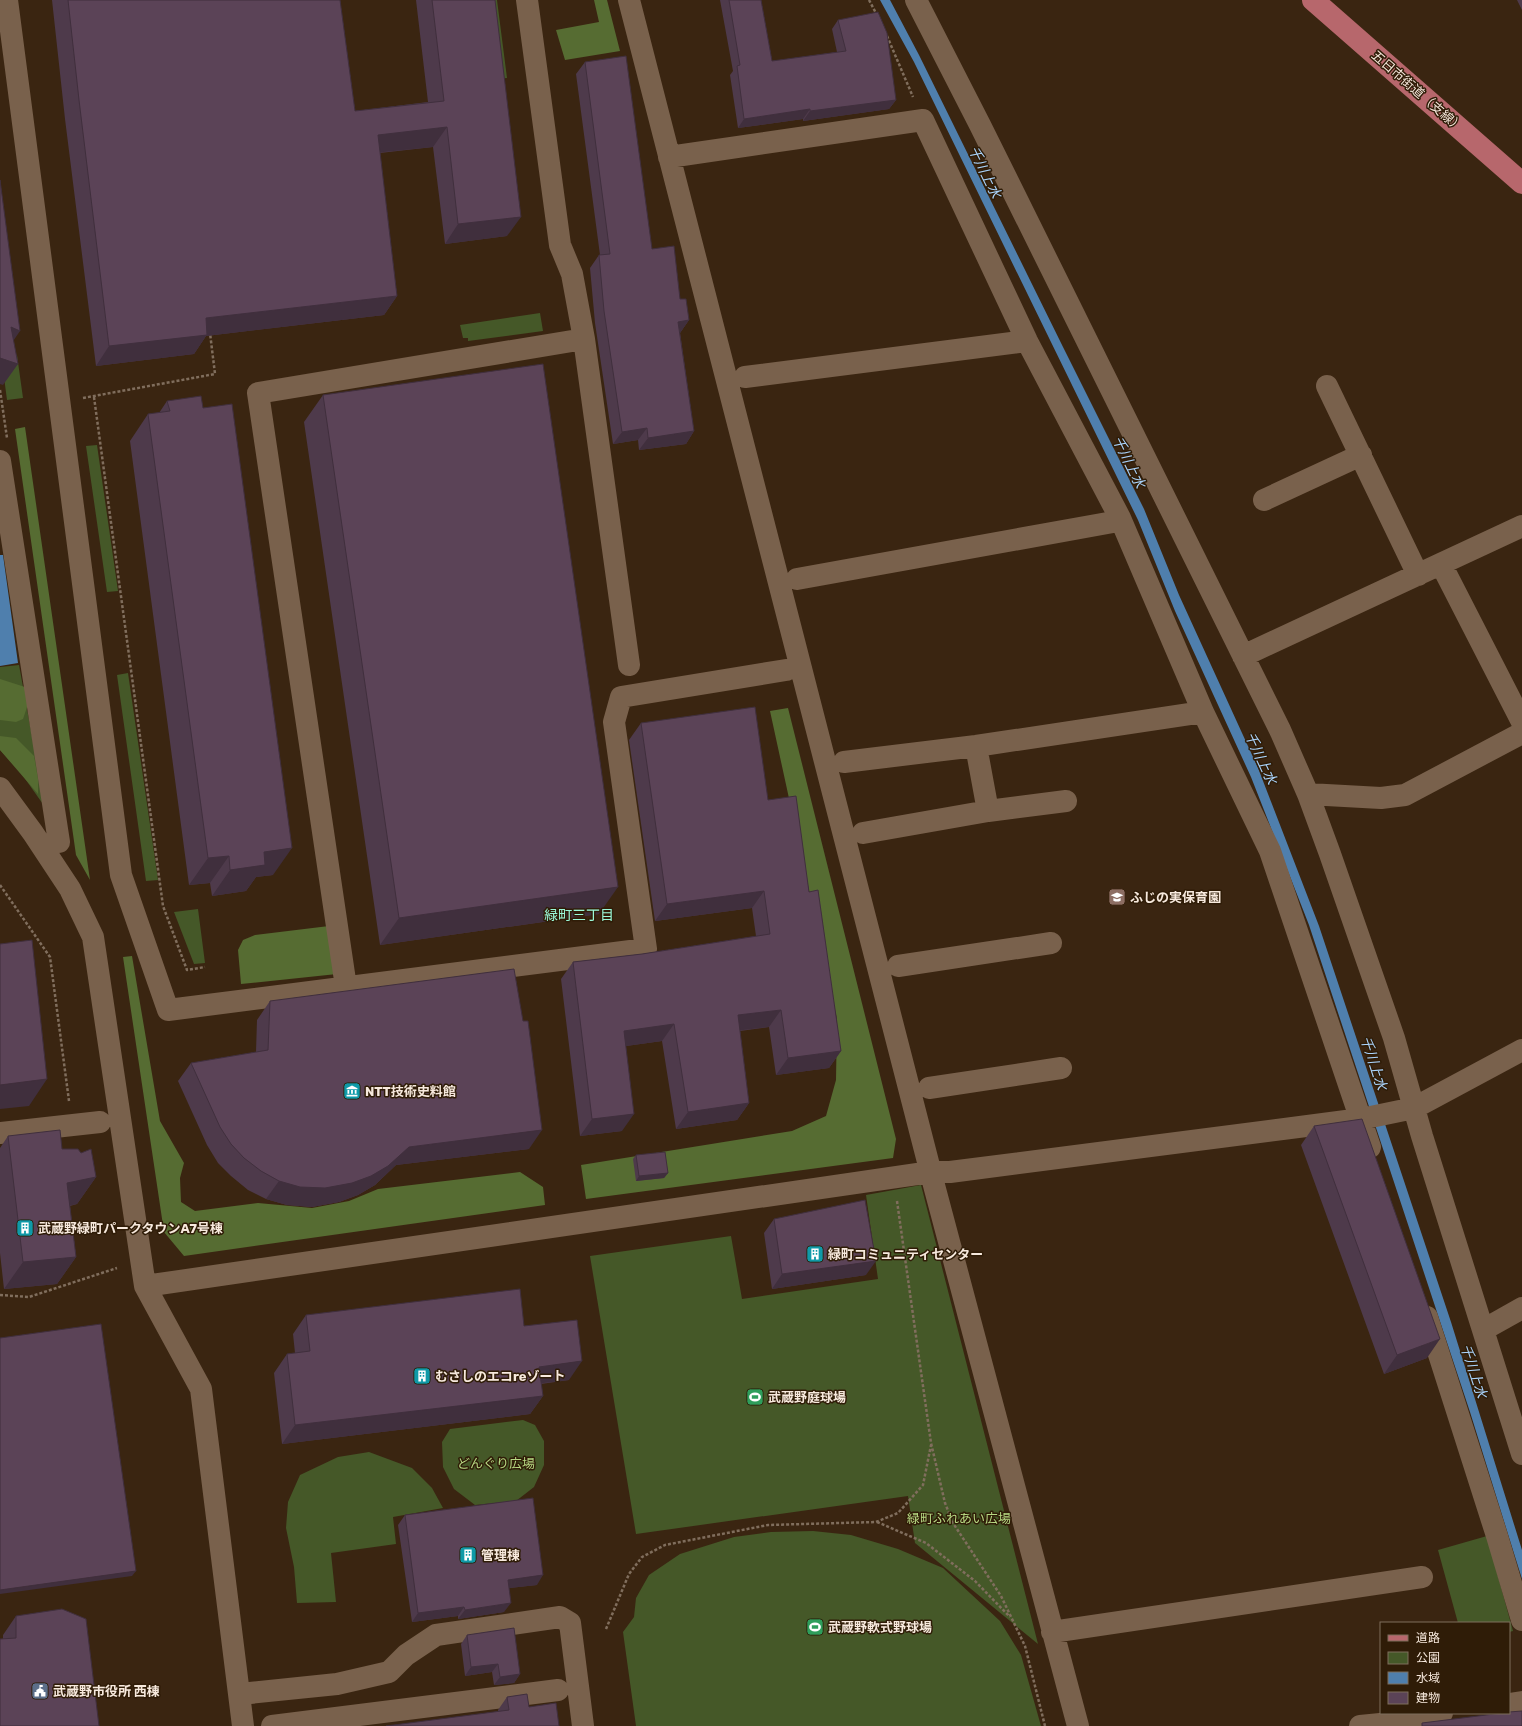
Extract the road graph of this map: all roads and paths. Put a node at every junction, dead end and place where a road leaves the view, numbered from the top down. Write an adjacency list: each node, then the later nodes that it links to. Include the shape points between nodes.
1 (7, 0): 18 (street)
2 (527, 0): 13 (street, via 560,245 572,274)
3 (629, 0): 10 (street)
4 (869, 0): 7 (path)
5 (916, 0): 27 (street)
6 (1313, 0): 11 (main road, 五日市街道（支線）)
7 (878, 18)
8 (884, 31): 9 (path)
9 (923, 120): 10 (street); 14 (street)
10 (669, 157): 55 (street)
11 (1522, 183)
12 (209, 328): 17 (path, via 214,374)
13 (584, 339): 28 (street); 45 (street, via 258,393)
14 (1027, 341): 15 (street); 22 (street)
15 (745, 377)
16 (1327, 386): 19 (street)
17 (94, 397): 18 (path); 44 (path, via 164,906 187,970)
18 (59, 400): 45 (street, via 121,875 168,1010)
19 (1361, 455): 21 (street); 25 (street)
20 (0, 461): 40 (street)
21 (1264, 500)
22 (1120, 518): 26 (street, via 1113,522); 30 (street)
23 (1522, 526): 24 (street)
24 (1441, 564): 25 (street); 31 (street)
25 (1418, 575): 27 (street)
26 (797, 579)
27 (1243, 656): 36 (street)
28 (629, 665)
29 (786, 670): 45 (street, via 621,697 614,722 646,949)
30 (1203, 712): 33 (street); 50 (street, via 1270,851)
31 (1522, 722)
32 (1522, 732): 36 (street, via 1406,794 1381,798)
33 (976, 746): 34 (street); 38 (street)
34 (844, 762)
35 (0, 788): 58 (street, via 70,889 93,937)
36 (1308, 794): 49 (street, via 1394,1038)
37 (1066, 801): 38 (street)
38 (988, 811): 39 (street)
39 (863, 833)
40 (59, 842)
41 (0, 885): 52 (path, via 50,957)
42 (1051, 943): 43 (street)
43 (898, 966)
44 (206, 967)
45 (346, 987)
46 (1522, 1050): 49 (street)
47 (1061, 1068): 48 (street)
48 (929, 1088)
49 (1414, 1108): 50 (street); 62 (street)
50 (1372, 1117): 54 (street); 55 (street, via 950,1172)
51 (100, 1122): 52 (street)
52 (72, 1125): 53 (street)
53 (0, 1134)
54 (1376, 1164)
55 (931, 1172): 58 (street); 70 (street)
56 (896, 1194): 63 (path)
57 (123, 1267): 59 (path, via 28,1297)
58 (145, 1286): 72 (street, via 201,1389)
59 (0, 1295)
60 (1421, 1299): 68 (street)
61 (1522, 1308): 62 (street)
62 (1483, 1330): 64 (street)
63 (931, 1443): 65 (path, via 923,1485 898,1513); 67 (path, via 945,1503 953,1523 1001,1596)
64 (1522, 1454)
65 (876, 1522): 67 (path, via 926,1543 976,1581); 69 (path, via 768,1525 665,1545 642,1557 629,1574)
66 (1422, 1577): 70 (street)
67 (1012, 1619): 79 (path, via 1025,1646)
68 (1522, 1620)
69 (606, 1629)
70 (1052, 1632): 80 (street)
71 (558, 1690): 77 (street)
72 (240, 1694): 76 (street); 78 (street, via 337,1684 389,1672 406,1655 436,1635 560,1617 570,1623)
73 (1522, 1702): 74 (street)
74 (1510, 1704)
75 (1437, 1714): 81 (street, via 1401,1722)
76 (243, 1726)
77 (272, 1726)
78 (583, 1726)
79 (1045, 1726)
80 (1078, 1726)
81 (1360, 1726)

